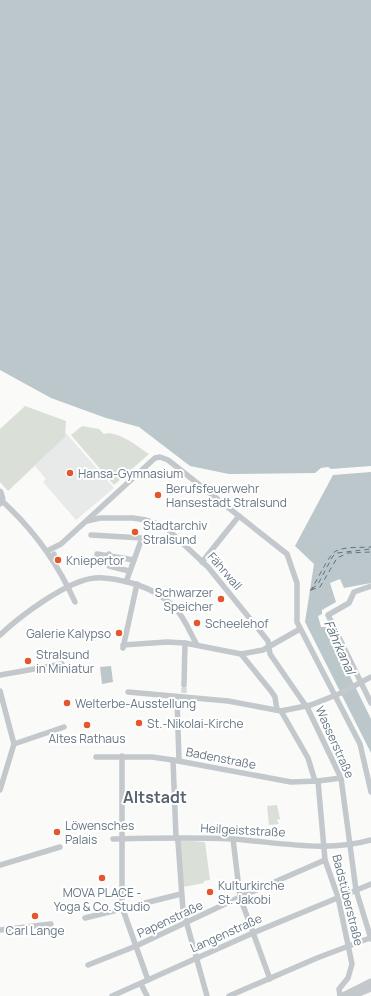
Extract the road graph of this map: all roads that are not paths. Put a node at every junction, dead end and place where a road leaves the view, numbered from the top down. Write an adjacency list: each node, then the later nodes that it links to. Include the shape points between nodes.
1 (0, 492): 2 (street)
2 (1, 502): 8 (street)
3 (102, 505): 4 (street, Fährwall, via 155,458 162,457); 5 (street, via 100,512); 6 (street, Fährwall)
4 (239, 516): 12 (street); 21 (street, via 289,557 297,583 296,615)
5 (104, 518): 6 (street, Fährwall); 12 (street, Fährwall, via 139,518 158,523 172,532)
6 (82, 524): 8 (street, Fährwall, via 56,547)
7 (91, 535): 11 (street, via 142,538)
8 (47, 551): 15 (street)
9 (97, 554): 10 (street)
10 (109, 554): 11 (street); 14 (street, via 109,566)
11 (134, 560): 14 (street)
12 (202, 562): 25 (street, Fährwall, via 257,625 268,641)
13 (58, 565): 15 (street)
14 (129, 571): 16 (street)
15 (61, 575): 18 (street)
16 (126, 582): 17 (street); 18 (street, via 96,578)
17 (137, 584): 23 (street, via 123,646); 24 (street, via 153,590 175,608)
18 (68, 586): 20 (street); 22 (street)
19 (371, 586): 30 (street, via 354,592 349,602 328,615)
20 (75, 602)
21 (300, 629): 25 (street); 34 (street)
22 (0, 635)
23 (185, 643): 24 (street); 31 (street)
24 (197, 644): 26 (street)
25 (268, 647): 26 (street); 37 (street, Wasserstraße, via 270,654)
26 (241, 654): 38 (street, Badstüberstraße, via 272,691)
27 (62, 664): 28 (street)
28 (0, 675)
29 (371, 678): 30 (street)
30 (361, 683): 34 (street); 36 (street)
31 (184, 685)
32 (0, 691): 40 (street)
33 (128, 692): 35 (street)
34 (334, 695): 37 (street); 47 (street, via 360,744)
35 (177, 697): 38 (street, via 184,695 228,701); 43 (street)
36 (371, 703)
37 (306, 706): 38 (street); 44 (street, Wasserstraße)
38 (279, 711): 45 (street, Badstüberstraße, via 308,758)
39 (64, 727): 40 (street)
40 (14, 744): 46 (street)
41 (122, 756): 42 (street, Badenstraße); 43 (street, Badenstraße); 50 (street)
42 (96, 757)
43 (176, 760): 45 (street, Badenstraße, via 291,782); 48 (street)
44 (341, 778): 45 (street, Badenstraße); 53 (street, Wasserstraße)
45 (317, 781): 54 (street, Badstüberstraße)
46 (0, 790)
47 (371, 792)
48 (176, 838): 50 (street, Heilgeiststraße); 51 (street, Heilgeiststraße); 60 (street)
49 (113, 839): 50 (street, Heilgeiststraße)
50 (121, 839): 63 (street)
51 (233, 839): 54 (street, Heilgeiststraße); 61 (street)
52 (371, 840): 53 (street, Heilgeiststraße)
53 (351, 845): 54 (street, Heilgeiststraße); 59 (street, Wasserstraße)
54 (325, 846): 56 (street, Badstüberstraße)
55 (60, 847): 57 (street)
56 (325, 860): 61 (street, Papenstraße); 62 (street, Badstüberstraße)
57 (0, 865)
58 (371, 884): 59 (street, Langenstraße)
59 (356, 890): 62 (street, Langenstraße); 67 (street, Wasserstraße)
60 (182, 894): 63 (street); 66 (street)
61 (240, 897): 66 (street, Papenstraße); 69 (street)
62 (338, 897): 69 (street, Langenstraße); 72 (street, Badstüberstraße)
63 (123, 909): 64 (street); 71 (street)
64 (85, 918)
65 (51, 924): 68 (street)
66 (186, 924): 71 (street, Papenstraße); 73 (street)
67 (369, 928): 70 (street, Wasserstraße)
68 (0, 930)
69 (253, 933): 73 (street, Langenstraße); 75 (street)
70 (371, 939): 72 (street)
71 (136, 946): 74 (street, Papenstraße); 76 (street)
72 (349, 946): 75 (street); 86 (street, Badstüberstraße, via 352,964 348,978 339,989)
73 (196, 958): 76 (street, Langenstraße); 83 (street)
74 (88, 965)
75 (270, 979): 80 (street)
76 (148, 980): 78 (street, Langenstraße)
77 (371, 982): 86 (street)
78 (141, 984): 81 (street, Langenstraße); 82 (street)
79 (371, 988): 87 (street)
80 (246, 989): 84 (street); 85 (street)
81 (112, 996)
82 (147, 996)
83 (207, 996)
84 (230, 996)
85 (248, 996)
86 (341, 996)
87 (352, 996)

